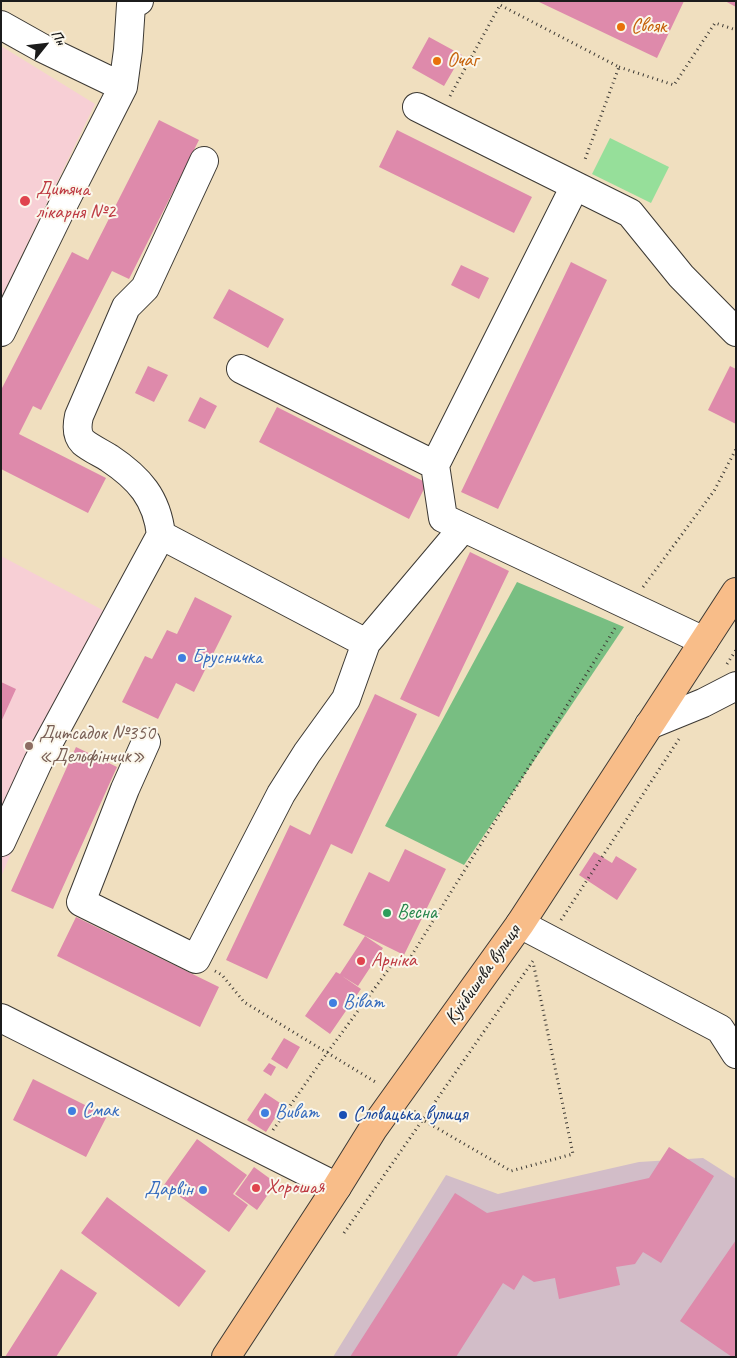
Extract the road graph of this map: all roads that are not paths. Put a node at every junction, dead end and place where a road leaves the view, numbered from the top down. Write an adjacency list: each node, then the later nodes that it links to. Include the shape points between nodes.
1 (133, 2): 3 (lane)
2 (1, 25): 3 (lane)
3 (123, 87): 7 (lane)
4 (428, 112): 6 (lane)
5 (204, 161): 12 (lane, via 145,288 126,306 78,416 77,429 82,441 140,482 160,519)
6 (575, 186): 8 (lane, via 630,214 681,276); 10 (lane)
7 (1, 332)
8 (736, 332)
9 (241, 369): 10 (lane)
10 (434, 465): 11 (lane, via 442,518)
11 (463, 528): 14 (lane); 15 (lane)
12 (161, 534): 15 (lane); 19 (lane, via 38,762)
13 (733, 603): 14 (main road, Куйбишева вулиця)
14 (704, 641): 17 (main road, Куйбишева вулиця)
15 (366, 643): 18 (lane, via 346,699 281,794 196,959 81,902)
16 (736, 686): 17 (lane)
17 (649, 725): 20 (main road, Куйбишева вулиця)
18 (146, 742)
19 (1, 842)
20 (520, 924): 22 (lane, via 720,1029); 23 (main road, Куйбишева вулиця, via 373,1129)
21 (1, 1018): 23 (lane)
22 (736, 1054)
23 (337, 1187): 24 (main road, Куйбишева вулиця)
24 (226, 1357)

